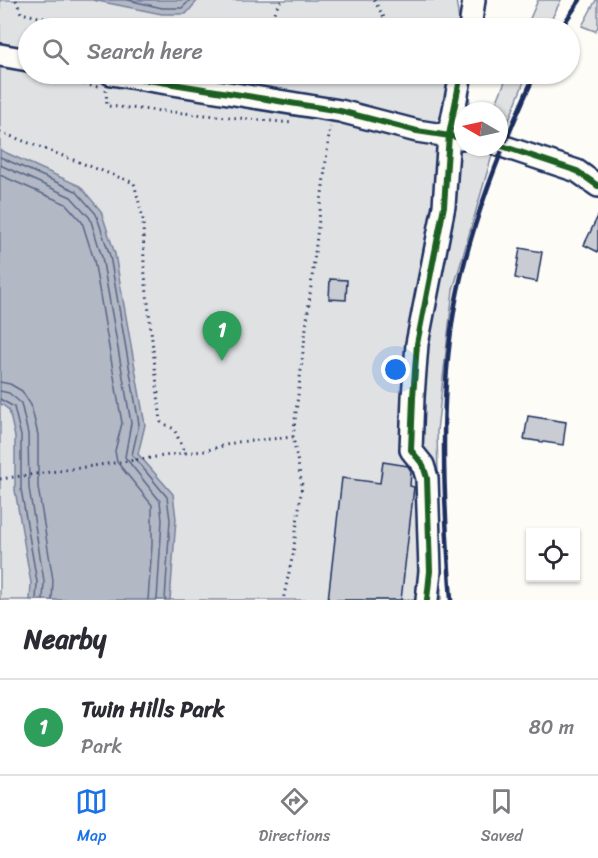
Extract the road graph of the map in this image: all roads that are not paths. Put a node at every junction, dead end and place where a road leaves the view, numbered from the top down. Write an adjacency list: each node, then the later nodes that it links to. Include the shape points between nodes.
1 (474, 0): 2 (street)
2 (471, 18)
3 (0, 55): 4 (street)
4 (18, 58)
5 (173, 84): 8 (street, via 340,111)
6 (460, 84): 7 (street)
7 (459, 102)
8 (454, 137)
9 (454, 148): 12 (street, via 423,304 412,397 411,450 427,478)
10 (508, 148): 11 (street, via 577,171)
11 (598, 186)
12 (427, 600)

